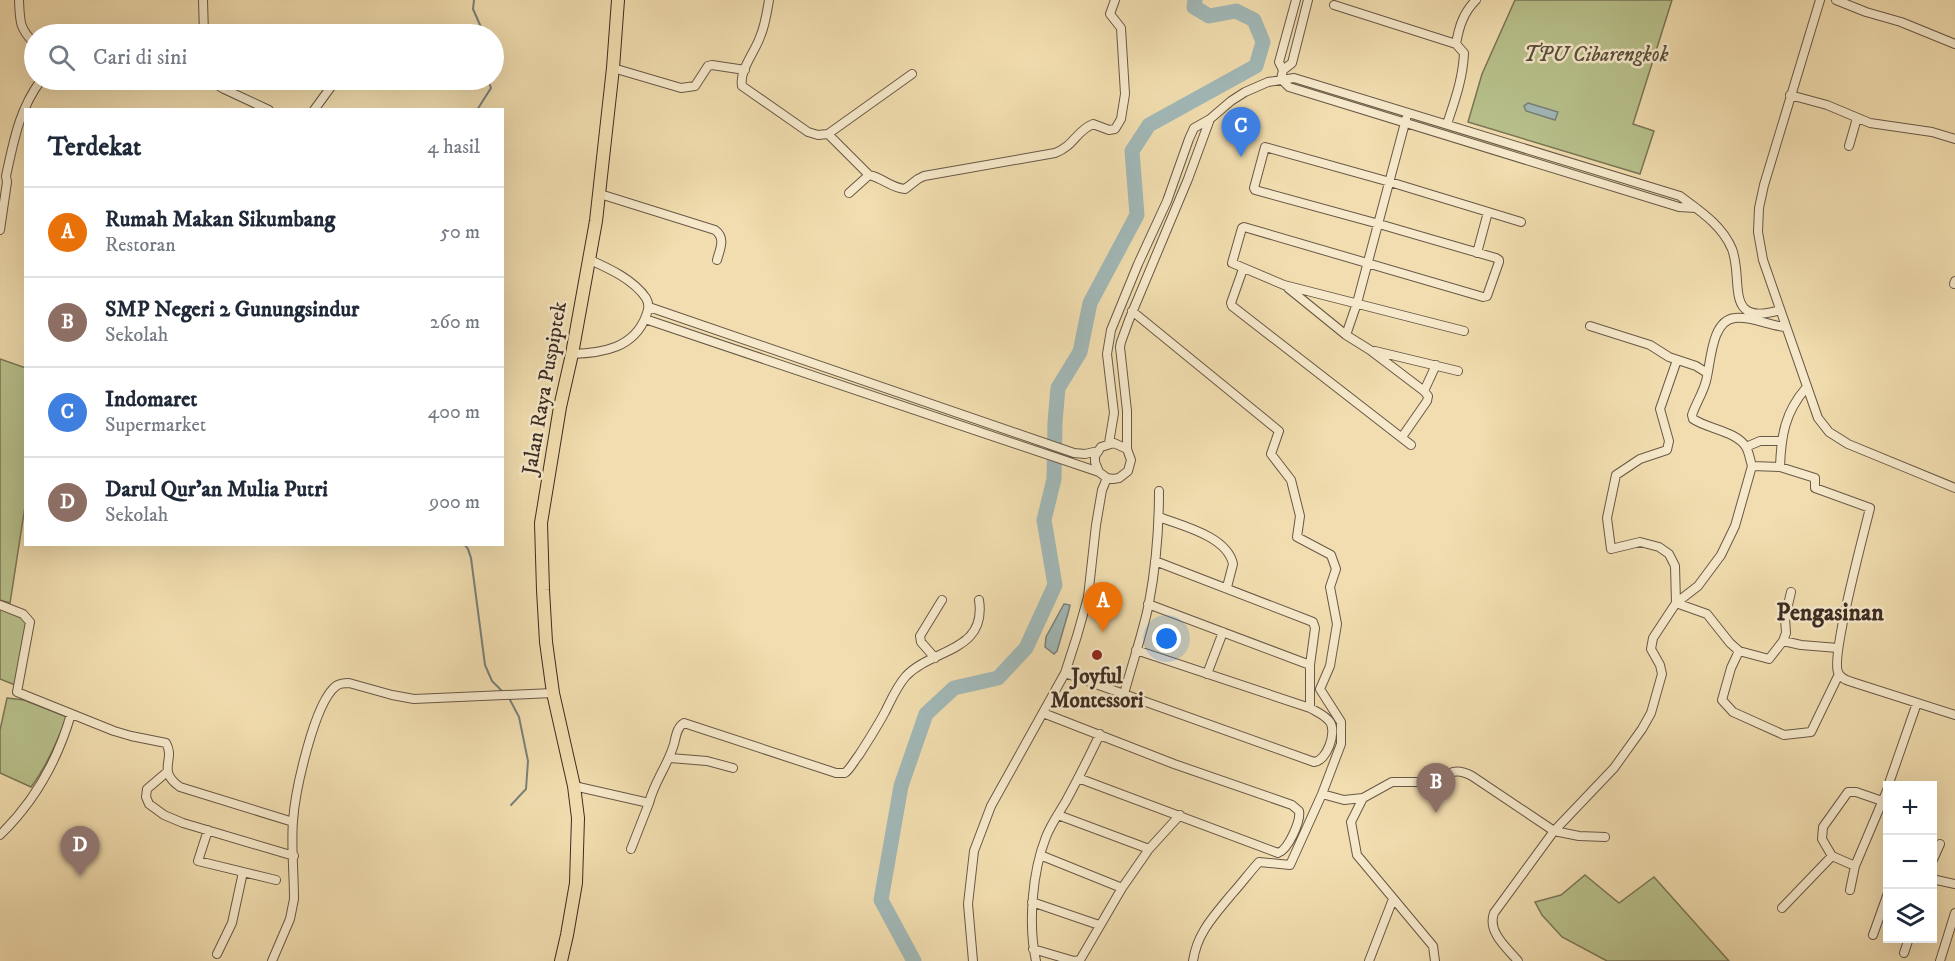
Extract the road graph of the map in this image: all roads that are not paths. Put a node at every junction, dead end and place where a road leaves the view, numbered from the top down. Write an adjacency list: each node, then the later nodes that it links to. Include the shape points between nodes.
1 (19, 0): 13 (street)
2 (203, 0): 12 (street)
3 (618, 0): 16 (main road, Jalan Raya Puspiptek)
4 (769, 0): 17 (street, via 761,36)
5 (1115, 0): 37 (street, via 1110,14 1121,28 1125,94 1121,119 1115,129 1093,124 1063,150 924,176 905,189)
6 (1476, 0): 14 (street, via 1467,9)
7 (1820, 0): 24 (street)
8 (1836, 0): 15 (street)
9 (1296, 1): 10 (street); 18 (street, via 1279,62)
10 (1308, 2): 18 (street, via 1292,63)
11 (1334, 5): 14 (street)
12 (204, 24)
13 (24, 32)
14 (1456, 44): 31 (street, via 1464,53 1463,69)
15 (1955, 44)
16 (613, 68): 17 (street, via 681,88 695,86 708,66); 43 (main road, Jalan Raya Puspiptek)
17 (745, 70): 32 (street, via 741,82 744,88 808,132)
18 (1282, 70): 20 (street)
19 (912, 74): 32 (street)
20 (1281, 79): 27 (street, via 1293,78); 29 (street, via 1245,92); 30 (street, via 1289,87)
21 (35, 90): 38 (street, via 23,108)
22 (226, 90): 25 (street)
23 (329, 90): 26 (street)
24 (1791, 95): 28 (street); 57 (street, via 1764,185 1758,222 1761,254)
25 (265, 108)
26 (315, 108)
27 (1408, 112): 30 (street); 31 (street)
28 (1857, 118): 33 (street); 35 (street)
29 (1210, 119): 39 (street, via 1194,128); 40 (street)
30 (1405, 122): 36 (street); 41 (street)
31 (1447, 124): 34 (street)
32 (828, 134): 37 (street)
33 (1955, 138)
34 (1496, 140): 36 (street); 44 (street, via 1680,196)
35 (1849, 146)
36 (1493, 149): 44 (street, via 1679,207)
37 (869, 175): 42 (street)
38 (3, 176): 48 (street, via 8,183)
39 (1176, 176): 40 (street); 74 (street, via 1111,330 1107,354 1114,413)
40 (1188, 179): 58 (street)
41 (1390, 182): 45 (street); 47 (street); 47 (street, via 1266,146 1254,188)
42 (849, 193)
43 (600, 194): 50 (main road, Jalan Raya Puspiptek); 51 (street, via 715,230 723,239)
44 (1695, 208): 57 (street, via 1723,234 1732,250 1739,303 1764,315)
45 (1488, 212): 46 (street); 49 (street)
46 (1521, 222)
47 (1379, 224): 49 (street); 52 (street)
48 (0, 230)
49 (1477, 253): 52 (street, via 1499,261 1486,297)
50 (588, 259): 56 (street, via 626,279 647,300); 65 (main road, Jalan Raya Puspiptek)
51 (717, 260)
52 (1367, 263): 53 (street, via 1244,227 1232,262); 55 (street)
53 (1243, 269): 54 (street); 72 (street, via 1232,306)
54 (1284, 285): 55 (street); 63 (street)
55 (1358, 303): 62 (street); 63 (street)
56 (649, 308): 59 (street); 78 (street, via 1074,453)
57 (1780, 310): 61 (street)
58 (1132, 311): 77 (street, via 1120,346); 118 (street, via 1279,431 1271,454 1292,480 1300,516 1297,537 1331,555 1336,569 1330,587 1337,624 1330,666 1320,689 1341,723 1341,744)
59 (645, 319): 65 (street, via 639,332 619,346); 81 (street)
60 (1590, 326): 66 (street, via 1650,345)
61 (1786, 327): 69 (street, via 1743,318 1728,320 1717,332); 70 (street)
62 (1464, 331)
63 (1346, 335): 64 (street)
64 (1370, 350): 67 (street); 71 (street)
65 (572, 354): 104 (main road, Jalan Raya Puspiptek, via 542,523 544,621)
66 (1677, 360): 69 (street); 91 (street, via 1660,409 1669,441 1667,450 1640,459 1616,475 1607,518 1611,549 1640,542 1669,554 1675,566)
67 (1436, 364): 68 (street); 71 (street)
68 (1458, 371)
69 (1707, 373): 76 (street, via 1693,419 1736,438)
70 (1806, 388): 73 (street, via 1788,415); 83 (street, via 1818,418 1834,436)
71 (1424, 391): 72 (street, via 1427,401)
72 (1402, 436): 75 (street)
73 (1781, 441): 76 (street, via 1760,441); 80 (street)
74 (1109, 443): 77 (street); 78 (street)
75 (1411, 445)
76 (1746, 447): 79 (street)
77 (1127, 449): 82 (street, via 1131,460 1128,471 1119,478)
78 (1098, 451): 81 (street, via 1095,462)
79 (1752, 466): 80 (street); 91 (street, via 1735,526 1721,555 1698,586)
80 (1780, 467): 96 (street, via 1815,477 1815,488 1870,508)
81 (1099, 472): 82 (street)
82 (1107, 478): 101 (street, via 1096,525 1088,597)
83 (1955, 488)
84 (1159, 491): 85 (street)
85 (1159, 517): 86 (street); 87 (street, via 1209,536 1228,553 1233,564)
86 (1155, 561): 87 (street); 92 (street)
87 (1227, 587): 100 (street, via 1313,622)
88 (1791, 592): 95 (street)
89 (942, 600): 99 (street, via 920,636)
90 (979, 600): 99 (street, via 978,627 957,647)
91 (1676, 603): 98 (street, via 1707,614); 127 (street, via 1651,643 1662,670 1651,713 1623,758)
92 (1148, 604): 94 (street); 97 (street)
93 (0, 605): 109 (street, via 23,614 30,622 17,692)
94 (1223, 632): 100 (street); 102 (street)
95 (1783, 641): 96 (street); 98 (street, via 1769,659)
96 (1838, 648): 103 (street)
97 (1136, 650): 102 (street); 105 (street)
98 (1739, 651): 103 (street, via 1722,700 1733,712 1784,735 1811,732)
99 (935, 658): 112 (street, via 903,681 844,773 686,723 679,727)
100 (1310, 664): 107 (street)
101 (1065, 673): 105 (street); 108 (street)
102 (1208, 674): 107 (street)
103 (1839, 674): 106 (street)
104 (553, 693): 117 (main road, Jalan Raya Puspiptek); 125 (street, via 414,699 343,683 325,702 304,759)
105 (1124, 694): 107 (street, via 1317,762 1329,748 1332,727 1323,715)
106 (1917, 703): 110 (street); 116 (street)
107 (1310, 708)
108 (1043, 713): 111 (street); 157 (street, via 991,806 974,851 968,904)
109 (71, 714): 114 (street, via 131,736 166,743); 128 (street, via 47,773)
110 (1955, 715)
111 (1100, 734): 115 (street); 124 (street, via 1292,805 1300,816 1284,850 1278,853)
112 (670, 758): 113 (street); 121 (street)
113 (733, 768)
114 (167, 772): 125 (street, via 171,780 187,790); 126 (street, via 147,789 149,804 164,815)
115 (1078, 778): 123 (street); 124 (street)
116 (1890, 781)
117 (574, 786): 121 (street); 156 (main road, Jalan Raya Puspiptek, via 578,834 576,883)
118 (1322, 794): 119 (street, via 1344,800); 159 (street, via 1290,865 1259,862 1214,914 1202,933)
119 (1363, 798): 127 (street, via 1392,782 1438,782 1448,773 1460,771); 144 (street, via 1352,822 1357,855)
120 (1883, 802): 136 (street, via 1857,792 1846,795 1823,826 1823,842)
121 (649, 803): 131 (street)
122 (1883, 807): 137 (street)
123 (1058, 815): 132 (street); 134 (street)
124 (1180, 815): 132 (street)
125 (293, 822): 135 (street)
126 (208, 830): 135 (street); 138 (street, via 198,861)
127 (1554, 831): 129 (street); 162 (street, via 1492,917 1493,928)
128 (0, 835)
129 (1605, 837)
130 (1940, 844): 133 (street)
131 (631, 849)
132 (1149, 849): 142 (street)
133 (1937, 851)
134 (1040, 855): 142 (street); 145 (street)
135 (294, 856): 155 (street, via 293,909)
136 (1832, 856): 137 (street); 147 (street)
137 (1856, 866): 143 (street)
138 (243, 872): 139 (street); 154 (street, via 232,923)
139 (276, 880)
140 (1937, 880): 141 (street)
141 (1955, 884)
142 (1122, 888): 149 (street)
143 (1850, 890)
144 (1393, 899): 160 (street); 161 (street, via 1433,946)
145 (1032, 902): 149 (street); 152 (street)
146 (1883, 905): 150 (street)
147 (1782, 908)
148 (1955, 912): 163 (street)
149 (1099, 925): 152 (street, via 1079,961)
150 (1873, 935)
151 (1908, 943): 153 (street)
152 (1034, 949): 158 (street)
153 (1904, 953)
154 (217, 954)
155 (272, 961)
156 (561, 961)
157 (973, 961)
158 (1036, 961)
159 (1193, 961)
160 (1369, 961)
161 (1435, 961)
162 (1518, 961)
163 (1940, 961)

